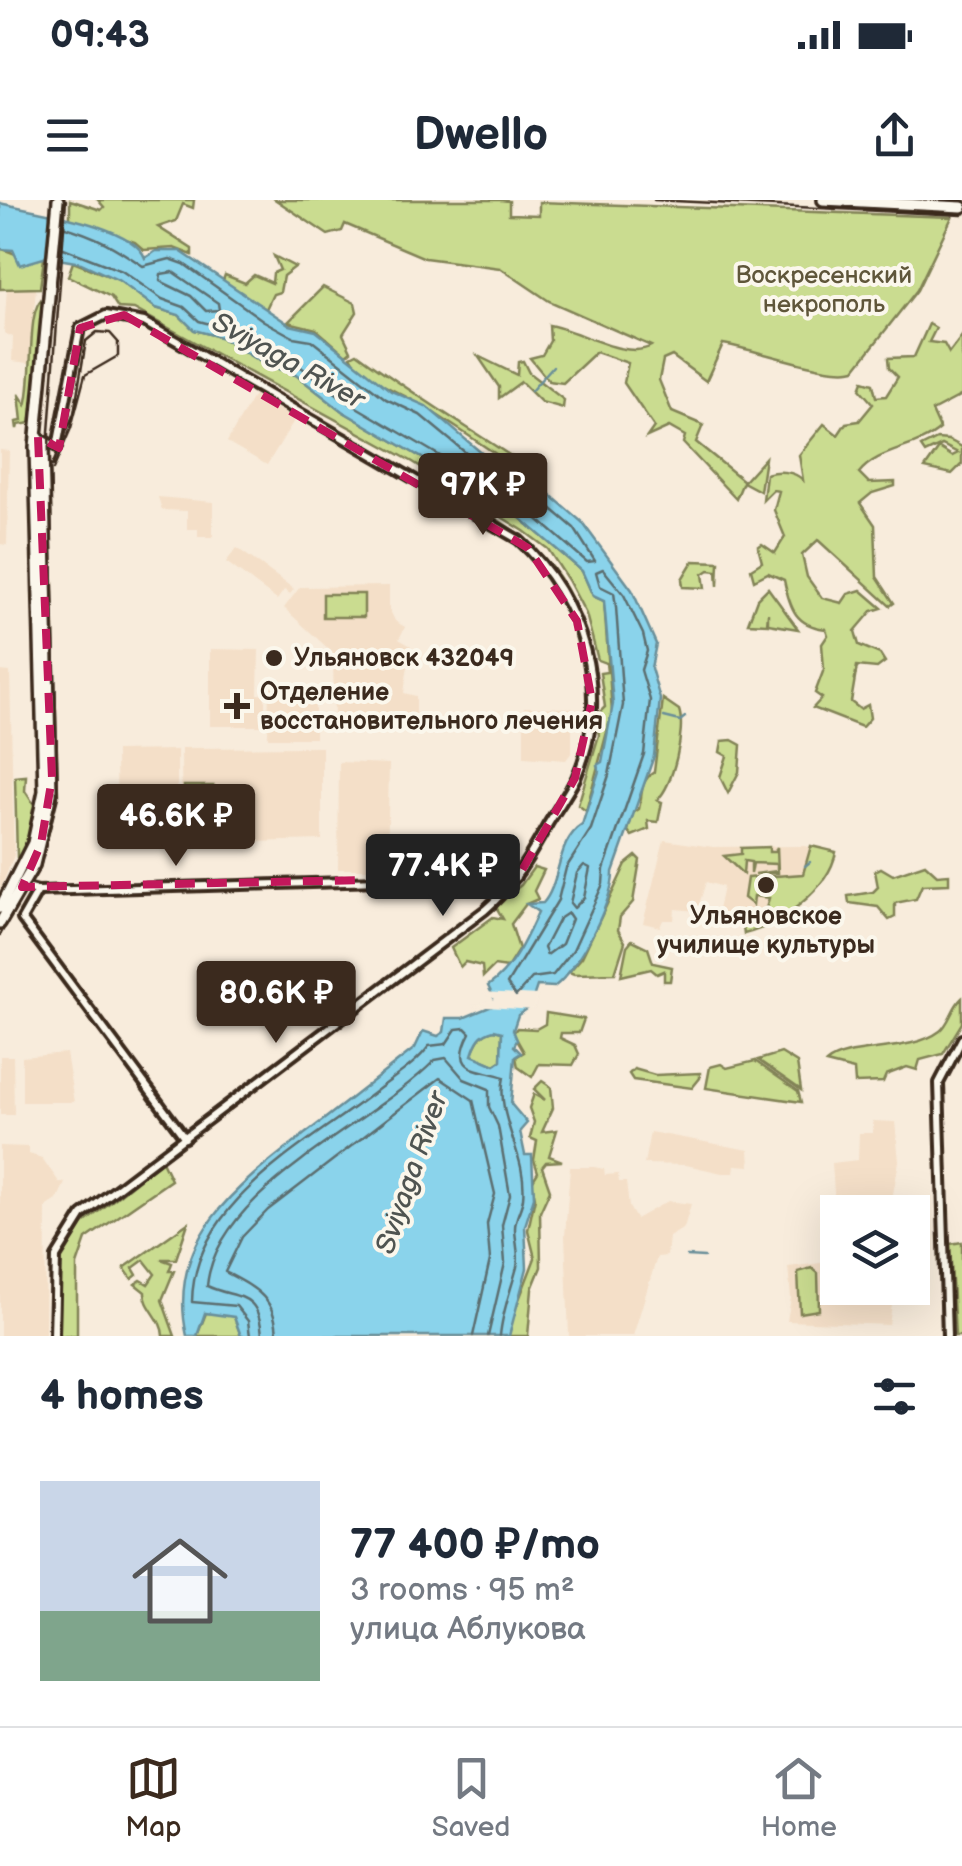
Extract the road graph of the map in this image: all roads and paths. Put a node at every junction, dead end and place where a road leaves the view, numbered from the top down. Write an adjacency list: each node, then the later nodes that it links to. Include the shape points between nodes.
1 (58, 200): 5 (main road)
2 (823, 200): 3 (main road)
3 (865, 201): 4 (main road)
4 (962, 206)
5 (38, 437): 6 (street, via 58,447 80,328 100,316 124,316 150,325 528,548 576,621 592,701 575,778); 7 (main road, via 48,769 44,830)
6 (518, 877): 8 (street); 12 (street, via 485,910)
7 (18, 886): 8 (street); 9 (main road); 10 (main road)
8 (38, 891): 12 (street, via 22,919)
9 (0, 908)
10 (0, 923)
11 (962, 1039): 14 (street, via 941,1074 939,1104)
12 (185, 1138): 13 (street, via 70,1230 55,1262)
13 (54, 1336)
14 (947, 1336)

